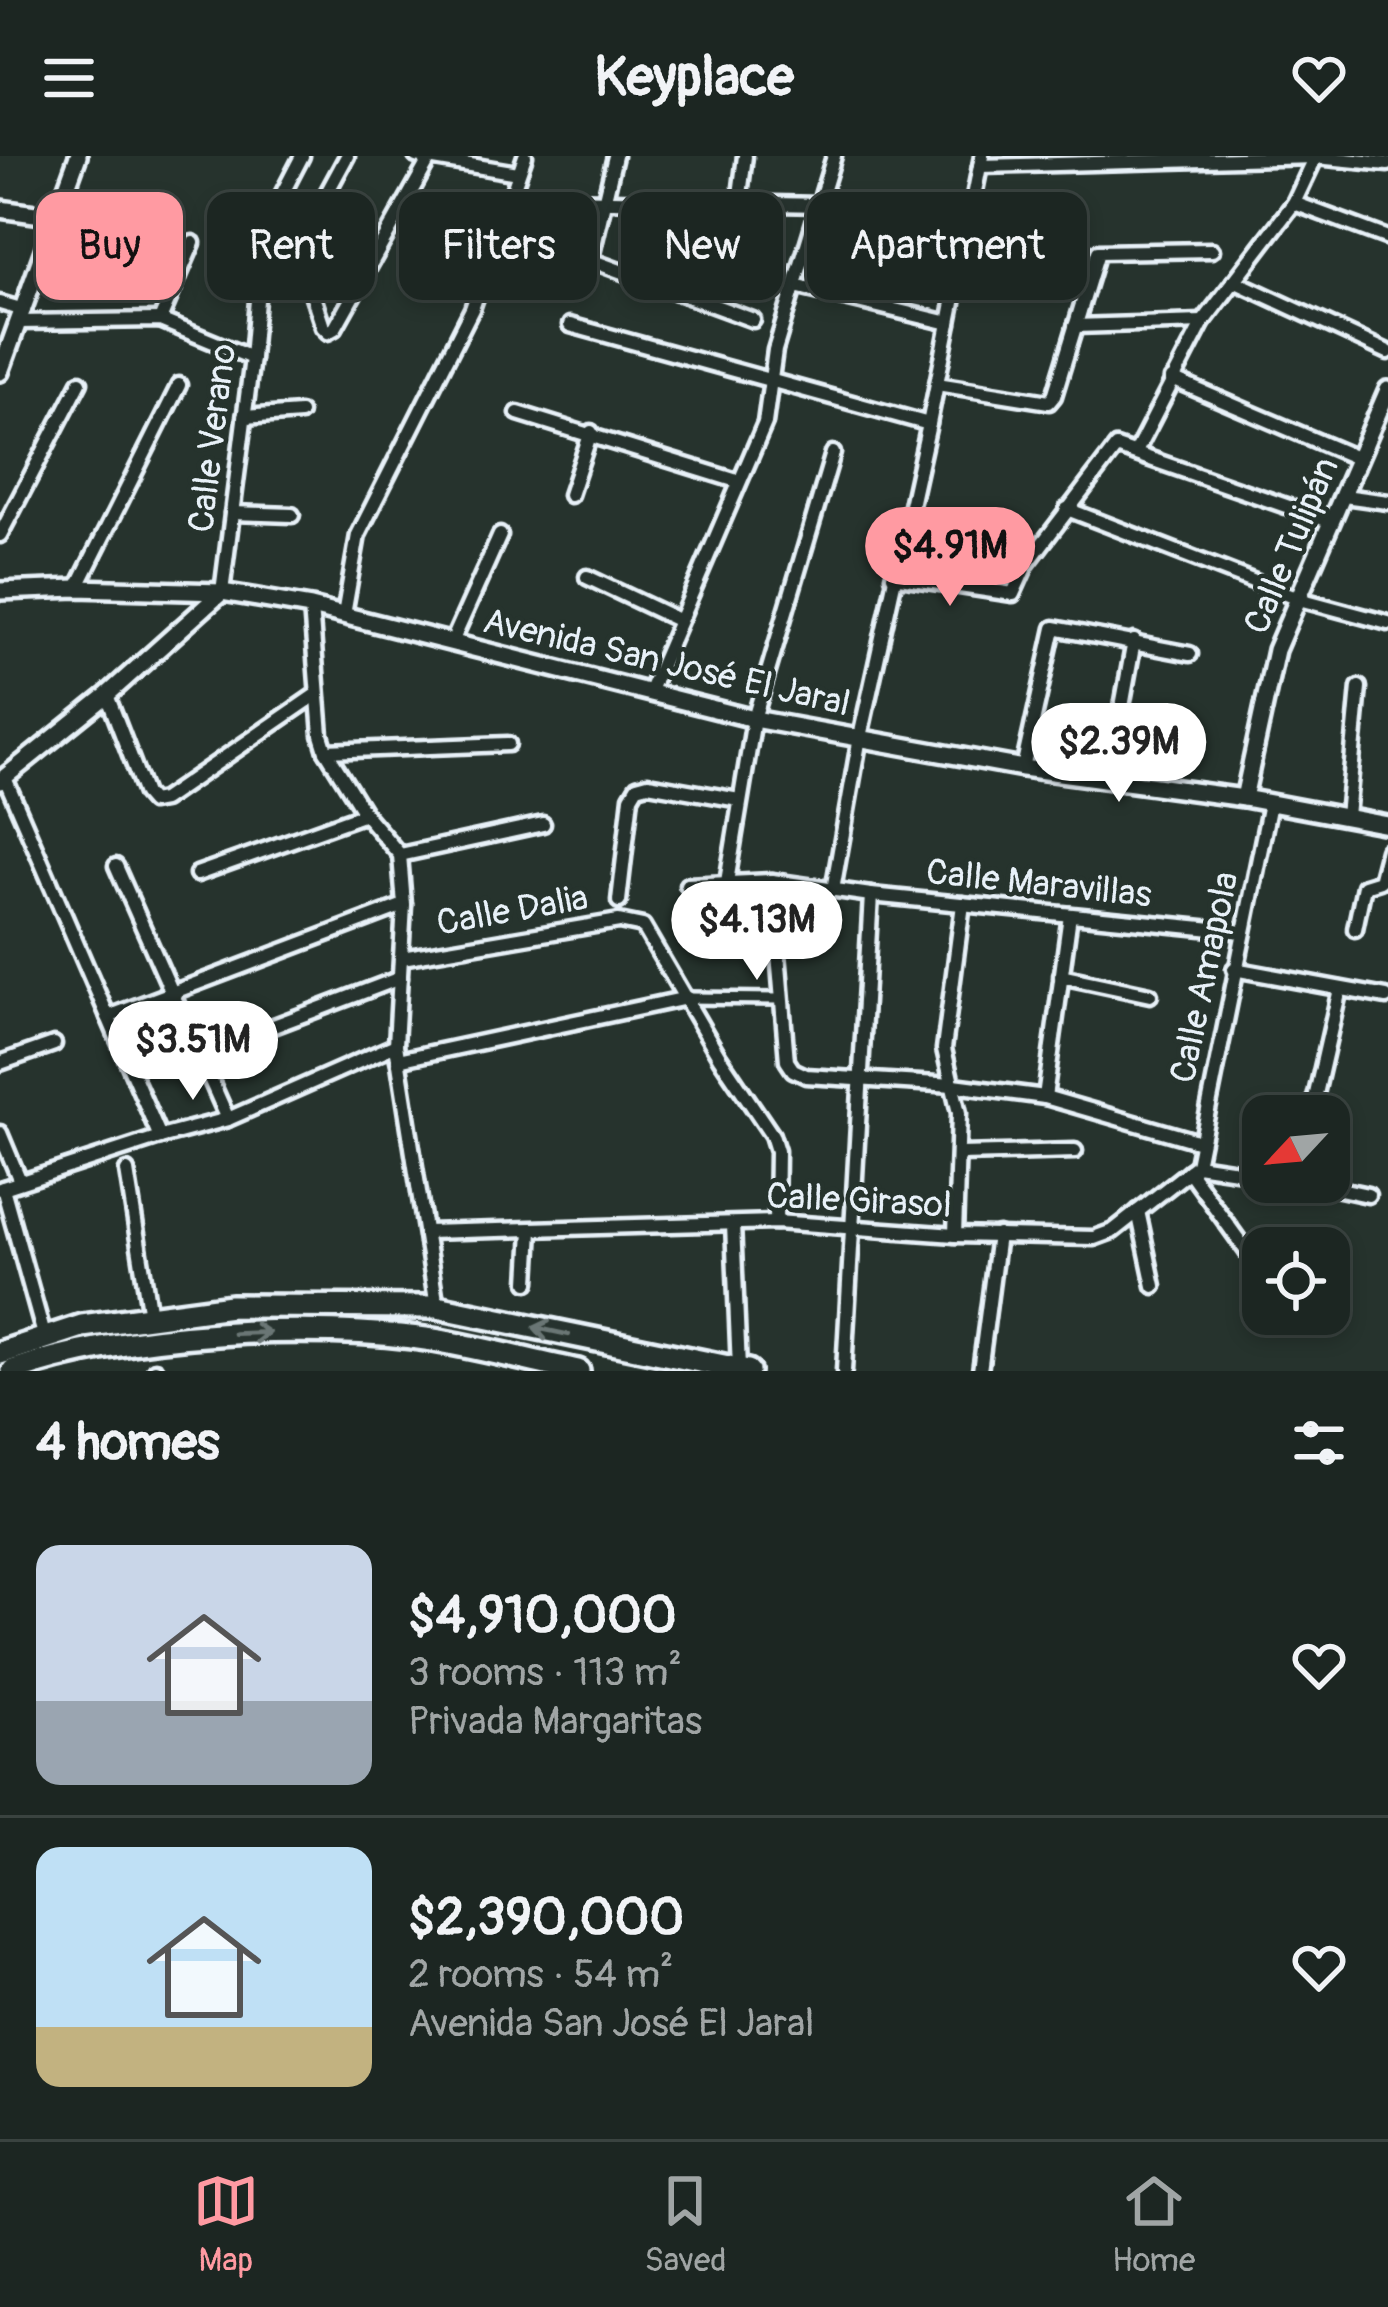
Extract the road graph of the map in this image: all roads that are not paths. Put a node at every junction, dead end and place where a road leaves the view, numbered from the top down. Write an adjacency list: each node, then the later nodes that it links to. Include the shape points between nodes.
1 (78, 156): 13 (street)
2 (302, 156): 14 (street, Calle Verano)
3 (347, 156): 15 (street)
4 (524, 156): 12 (street)
5 (614, 156): 21 (street)
6 (746, 156): 17 (street)
7 (834, 156): 18 (street)
8 (1316, 156): 10 (street); 11 (street); 23 (street)
9 (423, 157): 12 (street); 29 (street)
10 (981, 161): 19 (street)
11 (1388, 164)
12 (518, 173): 16 (street)
13 (65, 192)
14 (283, 192)
15 (327, 192)
16 (512, 192)
17 (741, 192)
18 (825, 192)
19 (975, 192)
20 (597, 200): 21 (street)
21 (605, 200): 22 (street); 26 (street)
22 (621, 200)
23 (1294, 203): 27 (street); 34 (street)
24 (0, 209): 25 (street)
25 (36, 214)
26 (597, 232)
27 (1388, 238)
28 (193, 244): 43 (street)
29 (375, 250)
30 (807, 250): 35 (street)
31 (1212, 250): 48 (street, via 1098,251)
32 (597, 263): 44 (street)
33 (36, 274): 42 (street)
34 (1234, 281): 45 (street); 49 (street)
35 (795, 286): 46 (street); 54 (street)
36 (257, 300): 50 (street, Calle Verano)
37 (313, 300): 38 (street, via 328,332)
38 (349, 300)
39 (475, 300): 83 (street, via 358,535)
40 (953, 300): 46 (street)
41 (0, 303): 42 (street)
42 (21, 316): 43 (street); 51 (street)
43 (160, 320): 50 (street)
44 (753, 320)
45 (1203, 322): 48 (street); 52 (street)
46 (949, 323): 55 (street)
47 (570, 325): 54 (street)
48 (1075, 326): 55 (street, via 1049,402)
49 (1388, 352)
50 (252, 358): 60 (street, Calle Verano)
51 (0, 372)
52 (1172, 379): 63 (street); 65 (street)
53 (80, 382): 74 (street)
54 (771, 382): 61 (street); 66 (street, via 765,423)
55 (937, 384): 61 (street)
56 (179, 385): 78 (street)
57 (1388, 390): 65 (street, Calle Tulipán)
58 (300, 413): 60 (street)
59 (518, 413): 62 (street)
60 (244, 417): 71 (street, Calle Verano)
61 (929, 424): 76 (street)
62 (590, 432): 66 (street); 67 (street)
63 (1136, 452): 70 (street, via 1115,447); 73 (street)
64 (833, 453): 93 (street)
65 (1358, 459): 68 (street, Calle Tulipán)
66 (737, 481): 84 (street)
67 (570, 494)
68 (1344, 496): 69 (street); 73 (street, Calle Tulipán)
69 (1388, 502)
70 (1067, 509): 76 (street, via 1012,594); 81 (street)
71 (232, 513): 72 (street); 80 (street, Calle Verano)
72 (292, 515)
73 (1333, 522): 81 (street, Calle Tulipán)
74 (0, 535)
75 (500, 535): 87 (street)
76 (893, 576): 94 (street)
77 (587, 577): 84 (street)
78 (77, 587): 79 (street, Avenida San José El Jaral); 80 (street, Avenida San José El Jaral)
79 (0, 591)
80 (222, 592): 82 (street, Avenida San José El Jaral); 92 (street)
81 (1300, 599): 85 (street); 100 (street, Calle Tulipán, via 1276,650)
82 (311, 607): 83 (street, Avenida San José El Jaral); 91 (street)
83 (344, 615): 87 (street, Avenida San José El Jaral)
84 (678, 620): 90 (street)
85 (1388, 623)
86 (1134, 641): 88 (street); 97 (street, via 1054,628); 98 (street)
87 (452, 642): 90 (street, Avenida San José El Jaral)
88 (1190, 654)
89 (1359, 687): 104 (street)
90 (649, 693): 93 (street, Avenida San José El Jaral)
91 (317, 694): 92 (street, via 152,802); 96 (street)
92 (107, 695): 99 (street)
93 (754, 719): 94 (street, Avenida San José El Jaral); 101 (street)
94 (860, 737): 97 (street, Avenida San José El Jaral); 114 (street)
95 (508, 744): 96 (street)
96 (326, 751): 103 (street)
97 (1023, 768): 98 (street, Avenida San José El Jaral)
98 (1109, 778): 100 (street, Avenida San José El Jaral)
99 (2, 780): 132 (street)
100 (1244, 798): 102 (street, Avenida San José El Jaral)
101 (739, 800): 112 (street); 116 (street, via 638,787)
102 (1270, 802): 104 (street, Avenida San José El Jaral); 121 (street, Calle Amapola)
103 (365, 814): 108 (street); 110 (street)
104 (1347, 817): 106 (street, Avenida San José El Jaral)
105 (543, 824): 108 (street)
106 (1388, 825)
107 (1388, 850): 120 (street, via 1380,881 1364,886)
108 (400, 854): 118 (street)
109 (116, 866): 127 (street)
110 (197, 874)
111 (772, 881): 112 (street, Calle Maravillas); 114 (street, Calle Maravillas); 131 (street)
112 (727, 882): 113 (street, Calle Maravillas)
113 (687, 885)
114 (833, 890): 115 (street, Calle Maravillas)
115 (871, 895): 117 (street, Calle Maravillas); 137 (street)
116 (619, 901)
117 (963, 904): 119 (street, Calle Maravillas); 138 (street, via 944,1049)
118 (404, 905): 122 (street); 127 (street)
119 (1070, 915): 121 (street, Calle Maravillas); 124 (street)
120 (1355, 929)
121 (1243, 932): 123 (street, Calle Amapola)
122 (402, 958): 125 (street); 130 (street, Calle Dalia, via 632,921 644,926)
123 (1234, 969): 126 (street); 144 (street, Calle Amapola)
124 (1061, 976): 128 (street); 140 (street)
125 (400, 977): 134 (street); 135 (street)
126 (1340, 989): 129 (street); 139 (street)
127 (173, 992): 132 (street); 135 (street)
128 (1150, 995)
129 (1386, 997)
130 (687, 998): 131 (street); 134 (street); 155 (street, via 772,1135)
131 (782, 999): 137 (street, via 793,1070)
132 (108, 1017): 143 (street)
133 (54, 1044): 136 (street)
134 (397, 1053): 141 (street); 159 (street)
135 (200, 1054): 141 (street)
136 (0, 1063)
137 (861, 1080): 138 (street); 157 (street)
138 (954, 1085): 140 (street); 146 (street)
139 (1316, 1095)
140 (1045, 1097): 144 (street)
141 (228, 1119): 143 (street)
142 (0, 1133): 150 (street)
143 (160, 1137): 150 (street)
144 (1200, 1142): 147 (street, Calle Amapola)
145 (1075, 1151): 146 (street)
146 (960, 1154): 160 (street)
147 (1193, 1168): 149 (street); 154 (street, Calle Girasol); 162 (street)
148 (127, 1171): 166 (street)
149 (1242, 1172)
150 (20, 1181): 151 (street)
151 (1, 1188): 167 (street)
152 (1350, 1191): 153 (street)
153 (1368, 1195)
154 (1138, 1211): 161 (street, Calle Girasol, via 1094,1238); 164 (street)
155 (776, 1222): 156 (street, Calle Girasol); 157 (street, Calle Girasol)
156 (733, 1224): 158 (street, Calle Girasol); 170 (street)
157 (853, 1229): 160 (street, Calle Girasol); 173 (street)
158 (531, 1230): 159 (street, Calle Girasol); 163 (street)
159 (427, 1232): 165 (street)
160 (955, 1235): 161 (street, Calle Girasol)
161 (998, 1235): 174 (street)
162 (1242, 1243)
163 (528, 1282)
164 (1154, 1286)
165 (437, 1307): 166 (main road, via 231,1306); 170 (main road, one-way to 165)
166 (151, 1316): 167 (main road)
167 (44, 1335): 168 (main road)
168 (0, 1352)
169 (479, 1360): 171 (main road, one-way to 169, via 227,1334 318,1331 432,1340); 172 (main road)
170 (744, 1370)
171 (13, 1371)
172 (578, 1371)
173 (844, 1371)
174 (980, 1371)

